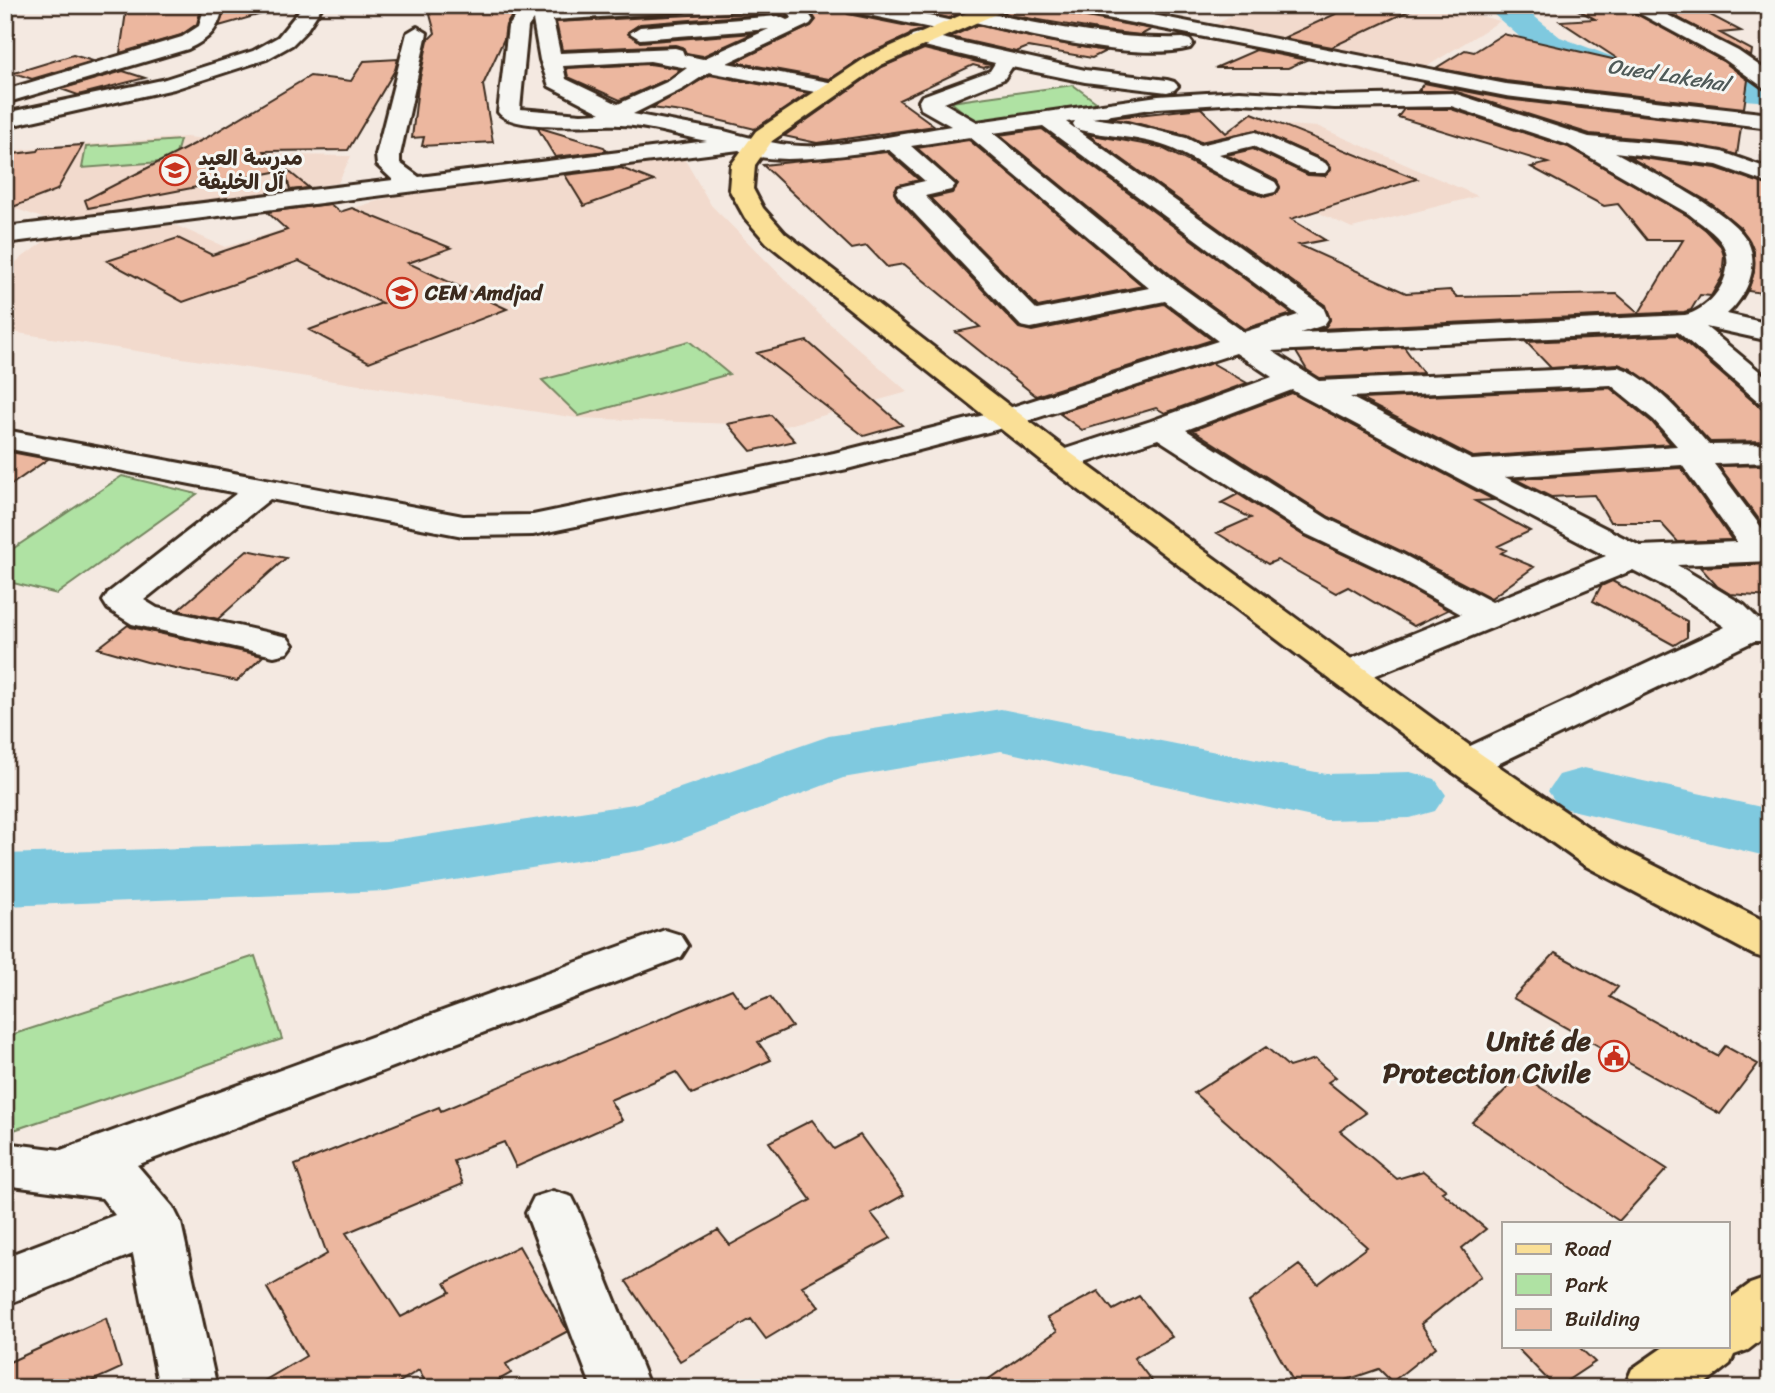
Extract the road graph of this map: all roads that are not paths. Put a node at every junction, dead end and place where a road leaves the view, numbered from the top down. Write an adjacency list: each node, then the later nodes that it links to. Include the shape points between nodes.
1 (214, 5): 29 (street, via 206,33 180,45)
2 (314, 5): 30 (street, via 285,41 260,55 167,85)
3 (683, 5): 8 (street)
4 (849, 5): 11 (street)
5 (1071, 5): 12 (street)
6 (1633, 5): 22 (street)
7 (547, 9): 8 (street); 19 (street); 31 (street, via 528,14 518,27 509,112 581,121)
8 (628, 10): 14 (street)
9 (1205, 10): 12 (street)
10 (798, 13): 14 (street); 17 (street)
11 (974, 16): 15 (main road); 16 (street, via 1117,44)
12 (1173, 27): 16 (street)
13 (416, 33): 43 (street, via 388,155 388,165)
14 (640, 33): 18 (street)
15 (919, 39): 20 (street); 27 (main road)
16 (1237, 40): 35 (street)
17 (733, 52): 18 (street); 21 (street)
18 (649, 55): 19 (street); 21 (street); 25 (street)
19 (550, 60): 26 (street, via 556,82)
20 (1007, 60): 28 (street, via 1147,85); 34 (street, via 997,75 930,102)
21 (705, 66): 25 (street); 27 (street)
22 (1768, 74)
23 (631, 82): 25 (street)
24 (604, 85): 26 (street)
25 (659, 85): 31 (street)
26 (565, 88): 31 (street)
27 (831, 89): 38 (main road)
28 (1451, 99): 33 (street, via 1335,102 1240,96 1158,102); 35 (street, via 1601,112); 36 (street)
29 (6, 100): 30 (street)
30 (47, 113): 32 (street)
31 (620, 116): 38 (street)
32 (5, 120)
33 (1049, 120): 34 (street); 39 (street, via 1126,130); 50 (street, via 1313,313 1314,319)
34 (970, 130): 37 (street); 46 (street)
35 (1764, 137): 40 (street)
36 (1577, 140): 40 (street); 48 (street, via 1698,209 1736,244 1740,273)
37 (892, 141): 38 (street, via 816,153); 46 (street, via 943,185 908,192 1031,320)
38 (748, 145): 43 (street); 53 (main road, via 739,173 747,208 776,238)
39 (1196, 153): 41 (street, via 1256,139); 44 (street)
40 (1722, 159): 42 (street)
41 (1317, 168)
42 (1770, 177)
43 (414, 186): 45 (street)
44 (1266, 187)
45 (5, 235)
46 (1170, 292): 50 (street)
47 (1770, 307): 48 (street)
48 (1706, 314): 49 (street); 50 (street); 52 (street)
49 (1770, 333)
50 (1241, 345): 51 (street); 53 (street)
51 (1304, 384): 54 (street); 57 (street, via 1618,376 1665,414); 59 (street)
52 (1770, 396)
53 (1007, 418): 58 (main road); 60 (street, via 836,462 533,525 463,526)
54 (1162, 428): 58 (street); 63 (street, via 1316,526)
55 (5, 439): 60 (street)
56 (1770, 453): 57 (street)
57 (1696, 455): 59 (street); 61 (street)
58 (1061, 461): 66 (main road)
59 (1471, 470): 62 (street)
60 (264, 488): 65 (street, via 121,601 145,616)
61 (1765, 551): 62 (street)
62 (1635, 557): 63 (street); 64 (street)
63 (1489, 615): 66 (street)
64 (1759, 630): 67 (street)
65 (274, 645)
66 (1346, 674): 67 (main road)
67 (1467, 763): 68 (main road, via 1599,855)
68 (1770, 944)
69 (666, 946): 71 (street)
70 (5, 1164): 71 (street)
71 (60, 1173): 73 (street, via 117,1179)
72 (552, 1213): 79 (street)
73 (154, 1223): 74 (street); 78 (street)
74 (5, 1281)
75 (1770, 1301): 76 (main road)
76 (1730, 1331)
77 (1707, 1348): 80 (main road)
78 (188, 1388)
79 (621, 1388)
80 (1653, 1388)

